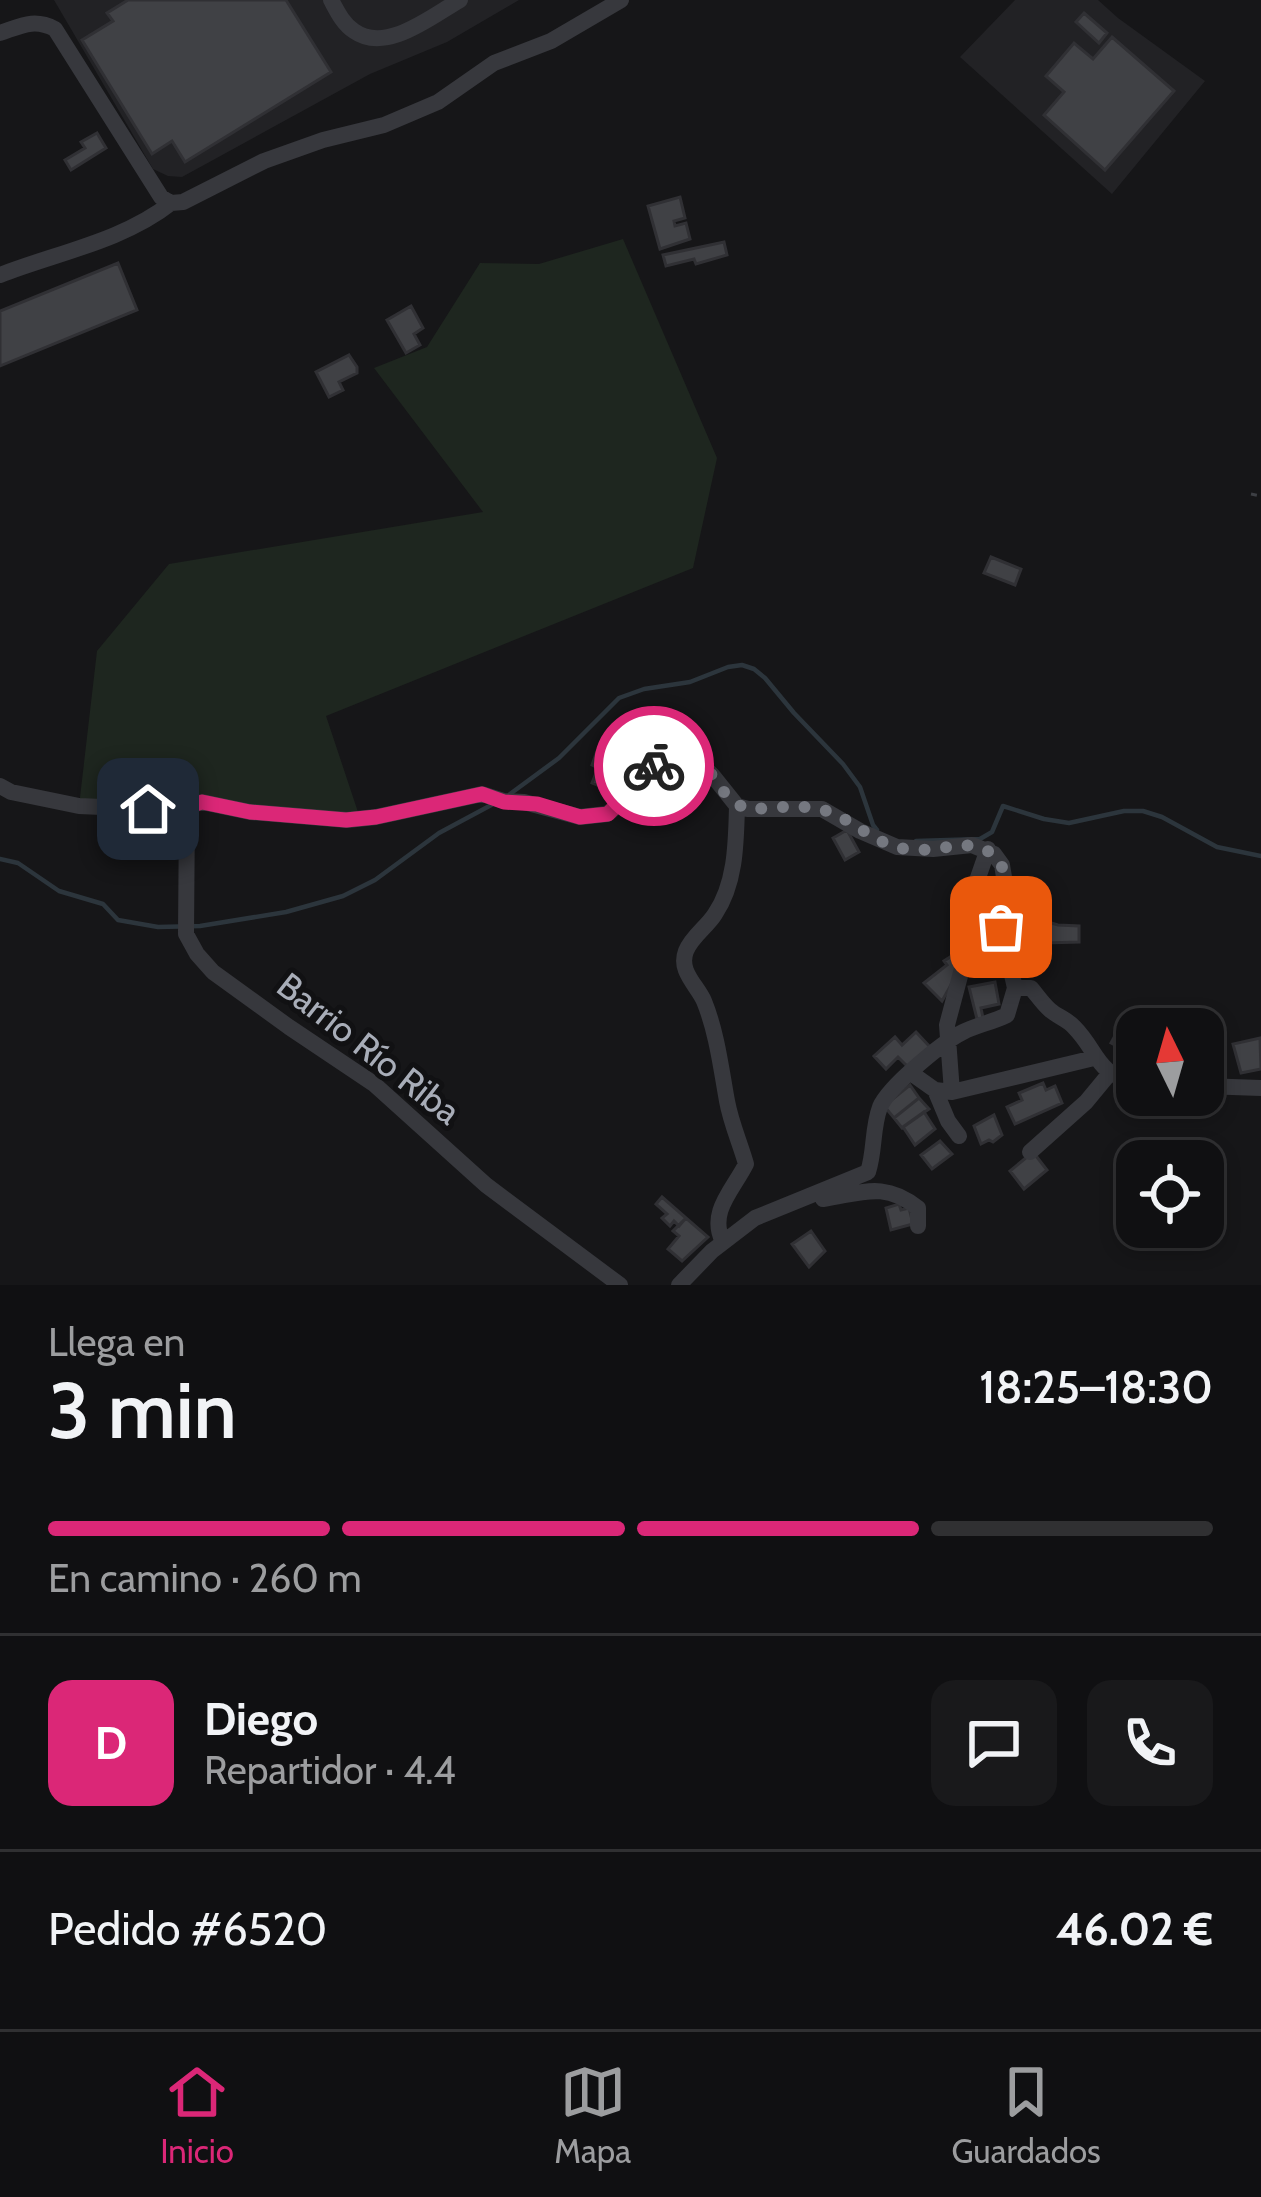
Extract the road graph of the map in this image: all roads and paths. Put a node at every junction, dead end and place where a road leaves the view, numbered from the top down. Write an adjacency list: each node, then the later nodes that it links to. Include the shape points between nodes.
1 (331, 0): 2 (street, via 358,35 378,39)
2 (460, 0)
3 (621, 0): 5 (street, via 494,63 438,102)
4 (0, 33): 5 (street, via 26,23 55,29)
5 (171, 203): 6 (street)
6 (0, 274)
7 (1251, 494): 8 (path)
8 (1261, 496)
9 (0, 786): 11 (street, via 79,806)
10 (736, 806): 11 (street, via 690,757 649,768 608,814 580,817 482,794 346,820 202,802); 12 (street, via 822,809 912,850); 26 (street, via 726,892 685,963 703,999 746,1164 717,1218)
11 (187, 807): 27 (street, Barrio Río Riba, via 185,926 213,972 374,1084 486,1186)
12 (988, 849): 13 (street, via 1002,865 1001,927); 14 (street, via 972,895)
13 (1015, 988): 14 (street, via 1007,1015); 15 (street, via 1031,988 1070,1021)
14 (947, 1044): 16 (street); 21 (street)
15 (1094, 1058): 17 (street); 21 (street)
16 (911, 1073): 21 (street); 24 (street, via 882,1102 868,1172)
17 (1110, 1073): 18 (street); 23 (street)
18 (1116, 1076)
19 (1224, 1087): 20 (street)
20 (1261, 1088)
21 (944, 1091): 22 (street)
22 (959, 1136)
23 (1030, 1152)
24 (811, 1196): 25 (street, via 885,1190 918,1208); 26 (street, via 755,1218)
25 (918, 1226)
26 (723, 1242): 28 (street)
27 (620, 1285)
28 (679, 1285)

